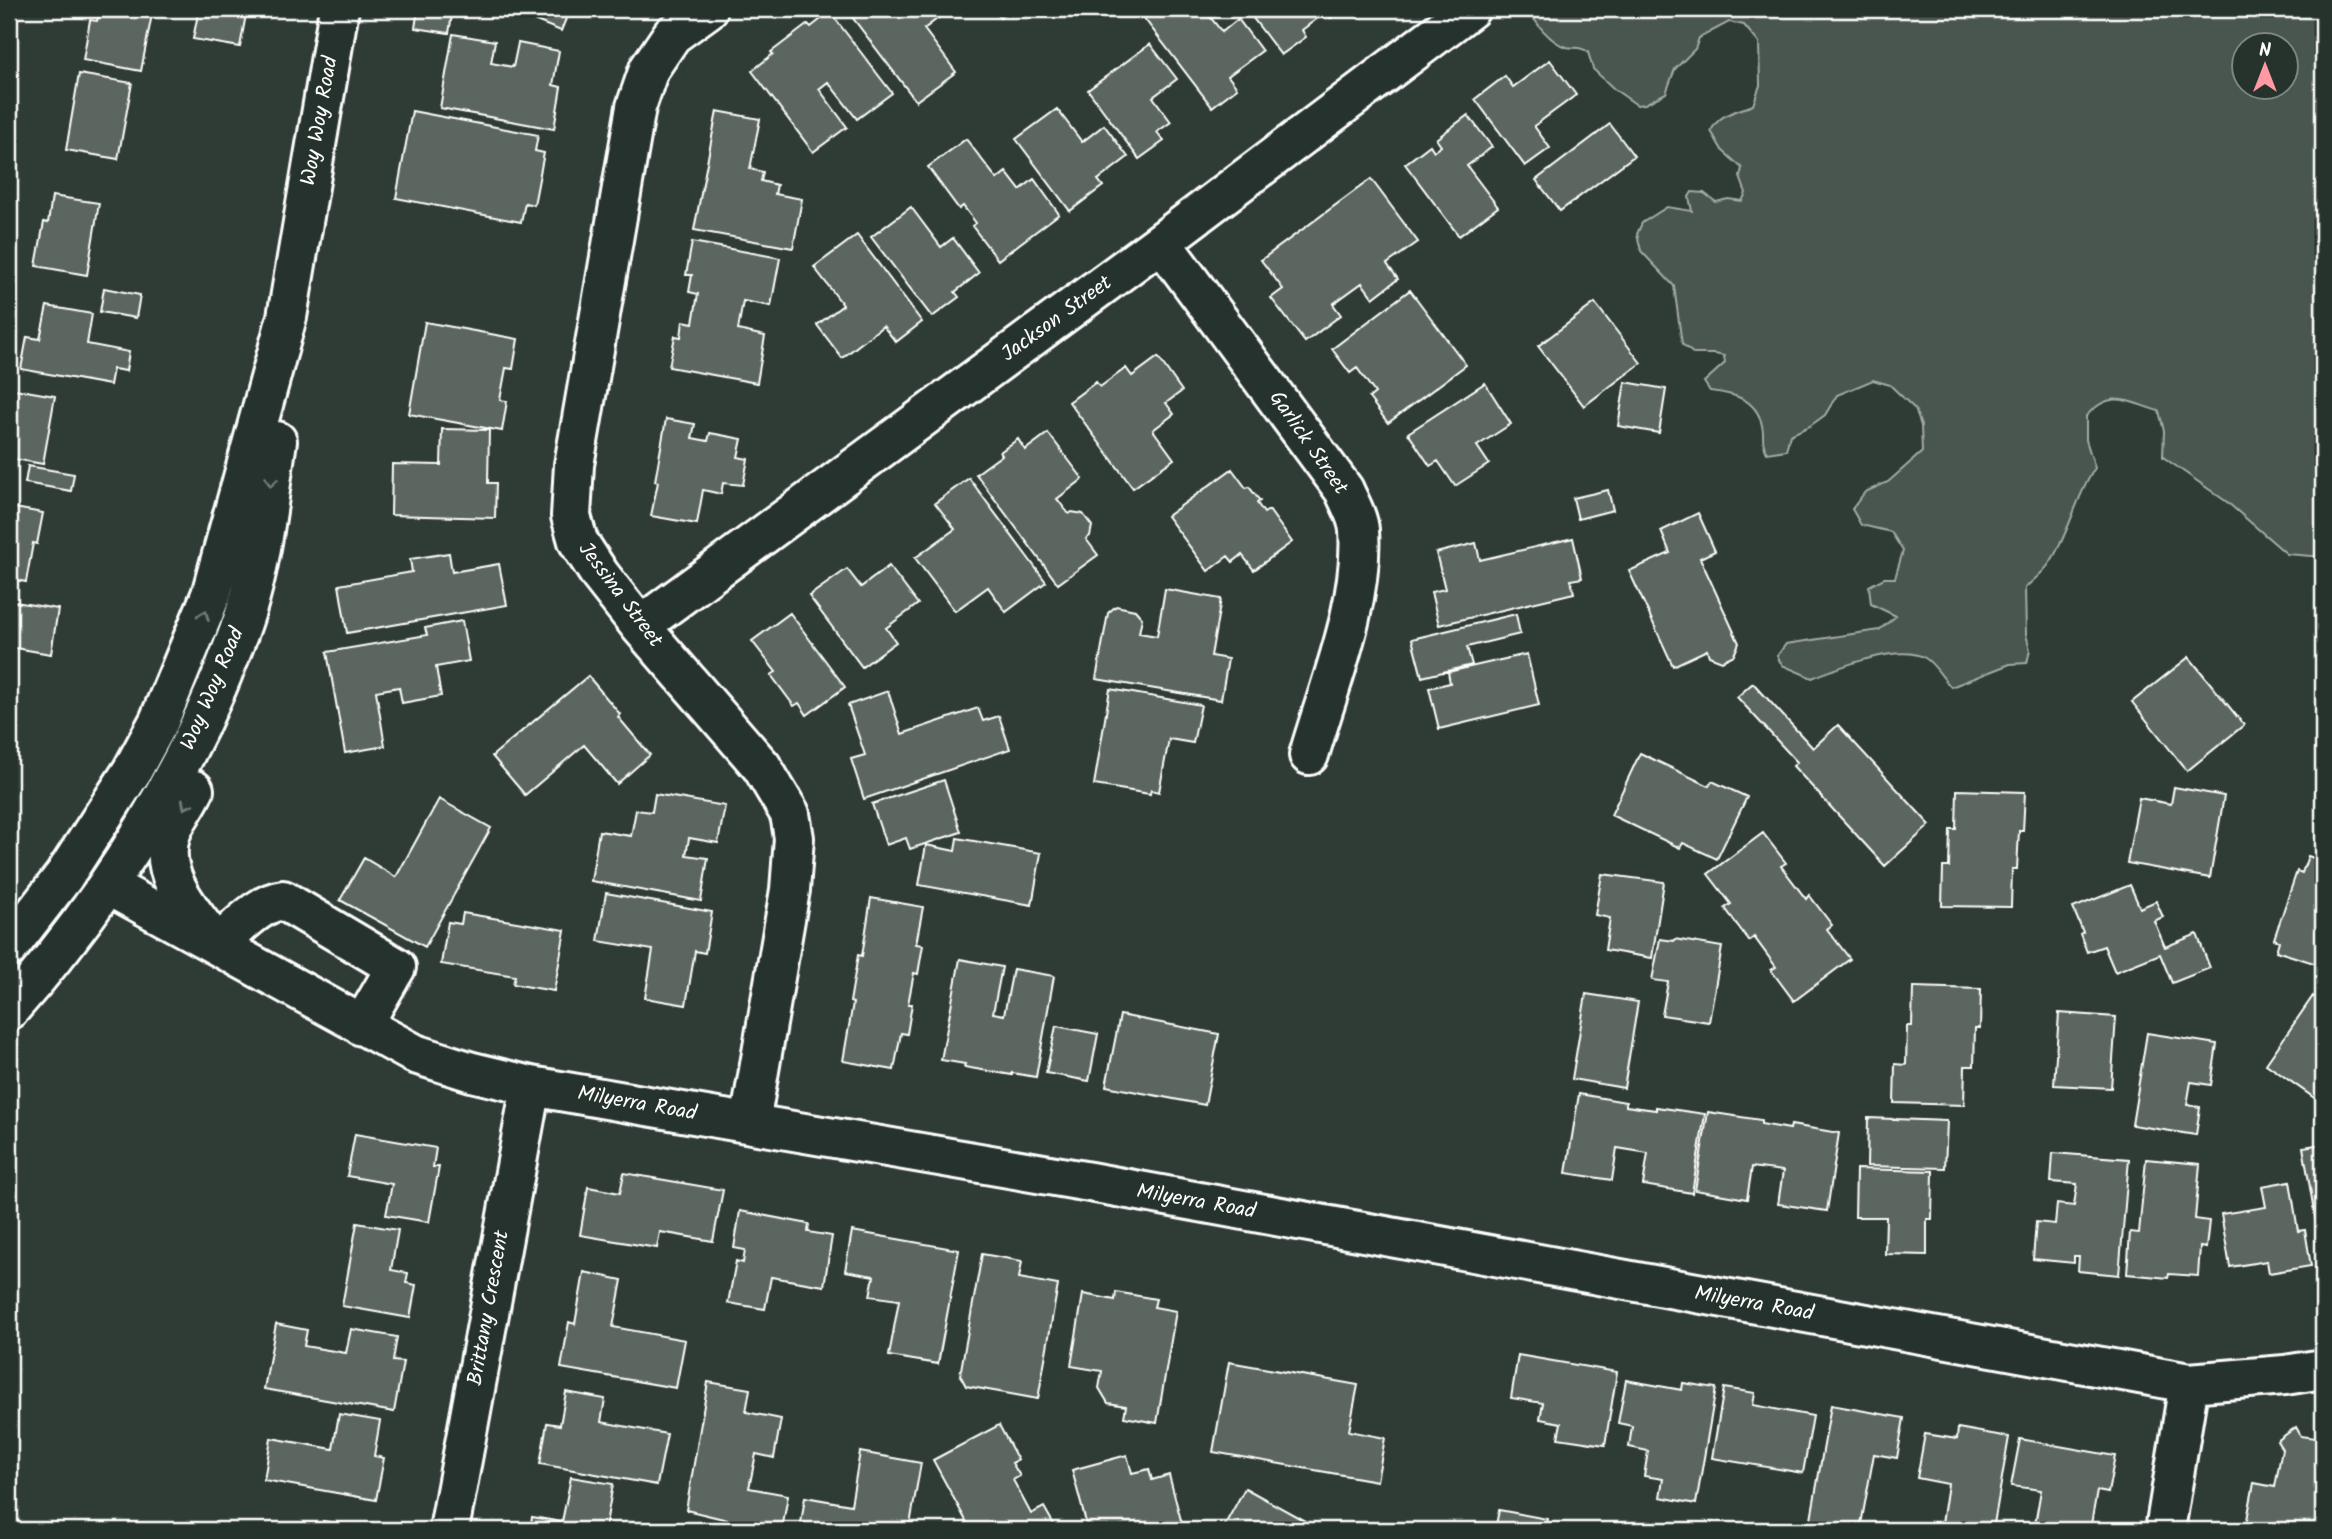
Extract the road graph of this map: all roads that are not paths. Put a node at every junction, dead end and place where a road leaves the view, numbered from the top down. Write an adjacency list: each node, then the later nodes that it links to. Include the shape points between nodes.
1 (339, 9): 5 (street, Woy Woy Road)
2 (708, 9): 7 (street, Jessina Street, via 672,35 649,69 636,107 574,465 571,516 578,541)
3 (1470, 9): 4 (street, Jackson Street)
4 (1161, 242): 7 (street, Jackson Street); 9 (street, Garlick Street, via 1345,490 1359,527 1352,610)
5 (287, 317): 6 (street, Woy Woy Road, one-way to 6, via 279,427); 8 (street, Woy Woy Road, one-way to 5, via 229,535)
6 (250, 600): 10 (street, Woy Woy Road, via 202,722); 11 (street, one-way to 11, via 212,740 167,849 173,882)
7 (640, 626): 17 (street, Jessina Street, via 762,767 790,814 794,838 790,890)
8 (189, 652): 10 (street, via 173,729 109,850); 12 (street, Woy Woy Road, via 132,771 64,876)
9 (1309, 755)
10 (109, 886): 11 (street, Milyerra Road); 13 (street, via 75,901); 14 (street, Woy Woy Road)
11 (217, 945): 15 (street, Milyerra Road); 15 (street, via 260,910 283,900 396,967)
12 (9, 947)
13 (9, 977)
14 (9, 1010)
15 (362, 1026): 16 (street, Milyerra Road, via 415,1054)
16 (531, 1086): 17 (street, Milyerra Road); 20 (street, Brittany Crescent)
17 (750, 1123): 19 (street, Milyerra Road)
18 (2323, 1369): 19 (street, Milyerra Road)
19 (2189, 1383): 21 (street)
20 (449, 1530)
21 (2165, 1530)

